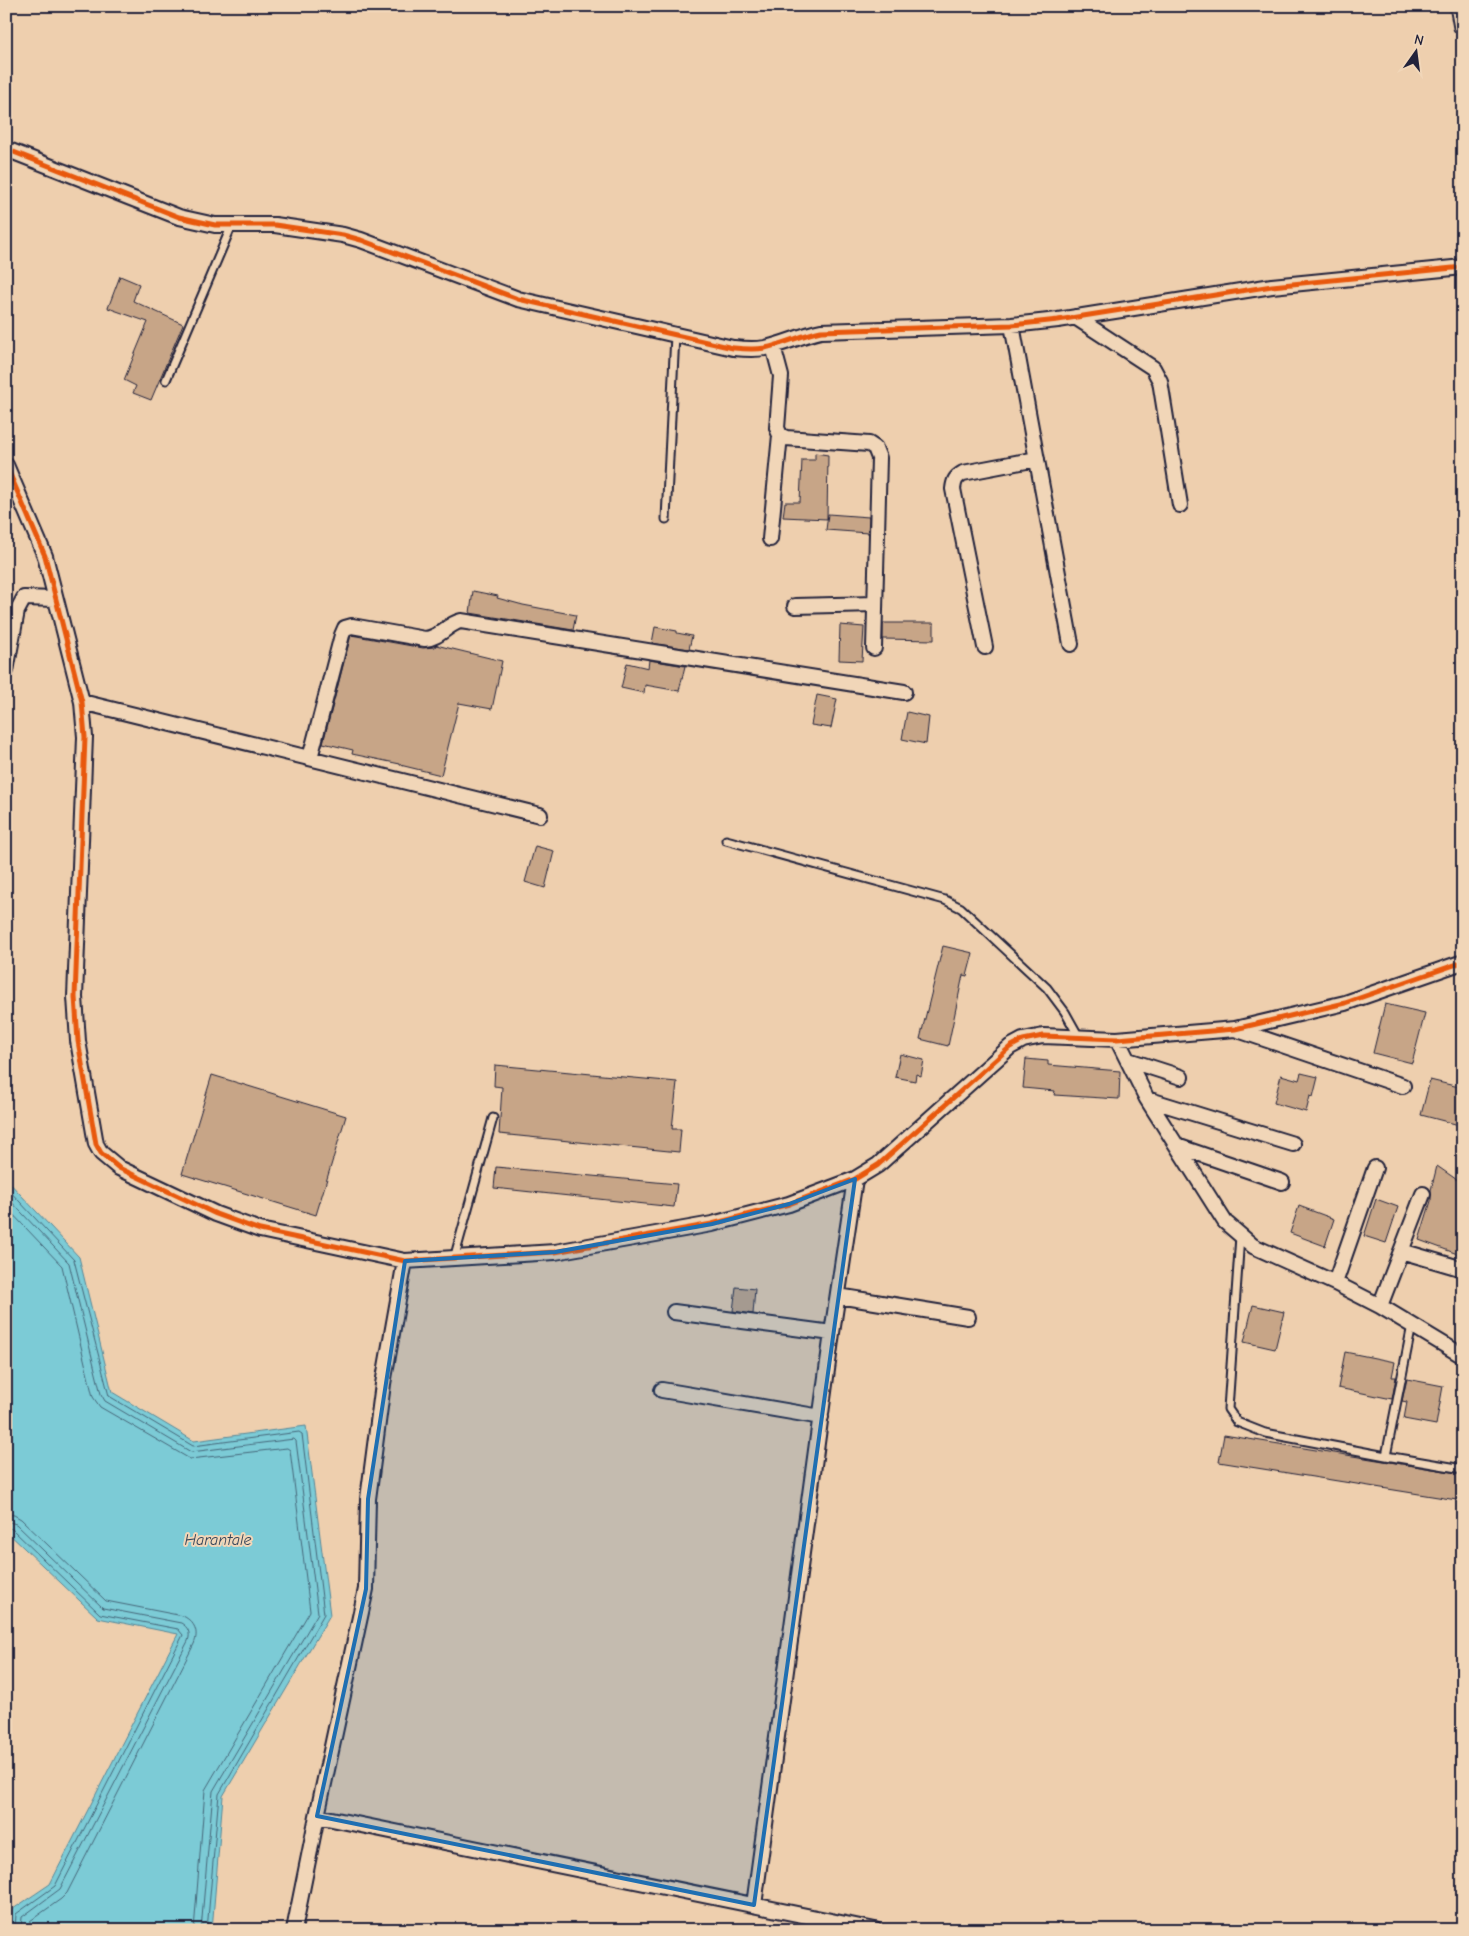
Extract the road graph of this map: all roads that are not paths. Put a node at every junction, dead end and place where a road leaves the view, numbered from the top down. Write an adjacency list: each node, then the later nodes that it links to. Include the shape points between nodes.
1 (1454, 6): 2 (lane)
2 (1458, 28)
3 (6, 149): 4 (street, via 179,217)
4 (232, 225): 8 (street, via 275,225 343,235 518,299); 10 (lane)
5 (1463, 267): 6 (street, via 1272,286)
6 (1075, 318): 7 (street); 14 (street, via 1153,368 1160,381)
7 (1012, 325): 9 (street, via 821,331); 12 (street)
8 (675, 335): 9 (street, via 733,348 751,350); 15 (lane)
9 (773, 346): 11 (street, via 781,376 777,428)
10 (166, 380)
11 (780, 435): 16 (street); 18 (street, via 869,444 875,448 879,458)
12 (1037, 459): 20 (street); 21 (street, via 963,472 956,476 954,483)
13 (6, 465): 17 (street, via 45,556)
14 (1180, 505)
15 (666, 519)
16 (770, 539)
17 (55, 599): 23 (street, via 24,598 17,612); 25 (street)
18 (876, 604): 19 (street); 22 (street)
19 (795, 606)
20 (1071, 644)
21 (985, 647)
22 (874, 648)
23 (6, 670)
24 (904, 692): 26 (street, via 462,621 452,623 433,639 352,626 345,628 342,635)
25 (82, 702): 26 (street); 47 (street, via 85,737 75,997 78,1041 96,1144 101,1153 119,1168 216,1214 260,1230)
26 (310, 758): 27 (street)
27 (540, 815)
28 (726, 840): 31 (lane, via 945,900 961,908 1047,988)
29 (1463, 962): 30 (street, via 1345,1003)
30 (1234, 1029): 32 (street); 35 (street)
31 (1079, 1037): 32 (street); 41 (street, via 1043,1036 1023,1040 1010,1047 878,1166)
32 (1117, 1038): 33 (street)
33 (1128, 1060): 34 (street); 36 (street)
34 (1181, 1077)
35 (1403, 1086)
36 (1147, 1100): 38 (street); 39 (street)
37 (493, 1118): 46 (lane)
38 (1293, 1144)
39 (1177, 1146): 42 (street); 44 (street, via 1225,1222)
40 (1375, 1168): 49 (street)
41 (855, 1179): 46 (street, via 789,1204 712,1224 555,1252); 50 (street)
42 (1282, 1182)
43 (1423, 1194): 45 (street)
44 (1240, 1236): 49 (street, via 1253,1246); 59 (lane, via 1228,1409 1237,1422 1265,1433)
45 (1401, 1251): 48 (street); 51 (street)
46 (454, 1259): 47 (street)
47 (405, 1261): 61 (street, via 383,1384 368,1499 366,1590)
48 (1463, 1269)
49 (1335, 1283): 51 (street)
50 (838, 1296): 53 (street); 55 (street)
51 (1380, 1306): 54 (street)
52 (674, 1312): 55 (street)
53 (968, 1317)
54 (1412, 1325): 56 (street); 59 (lane)
55 (832, 1333): 58 (street)
56 (1463, 1356)
57 (662, 1390): 58 (street)
58 (821, 1417): 62 (street)
59 (1386, 1456): 60 (lane)
60 (1463, 1469)
61 (317, 1816): 62 (street); 63 (street)
62 (754, 1905): 64 (street)
63 (294, 1930)
64 (875, 1930)

